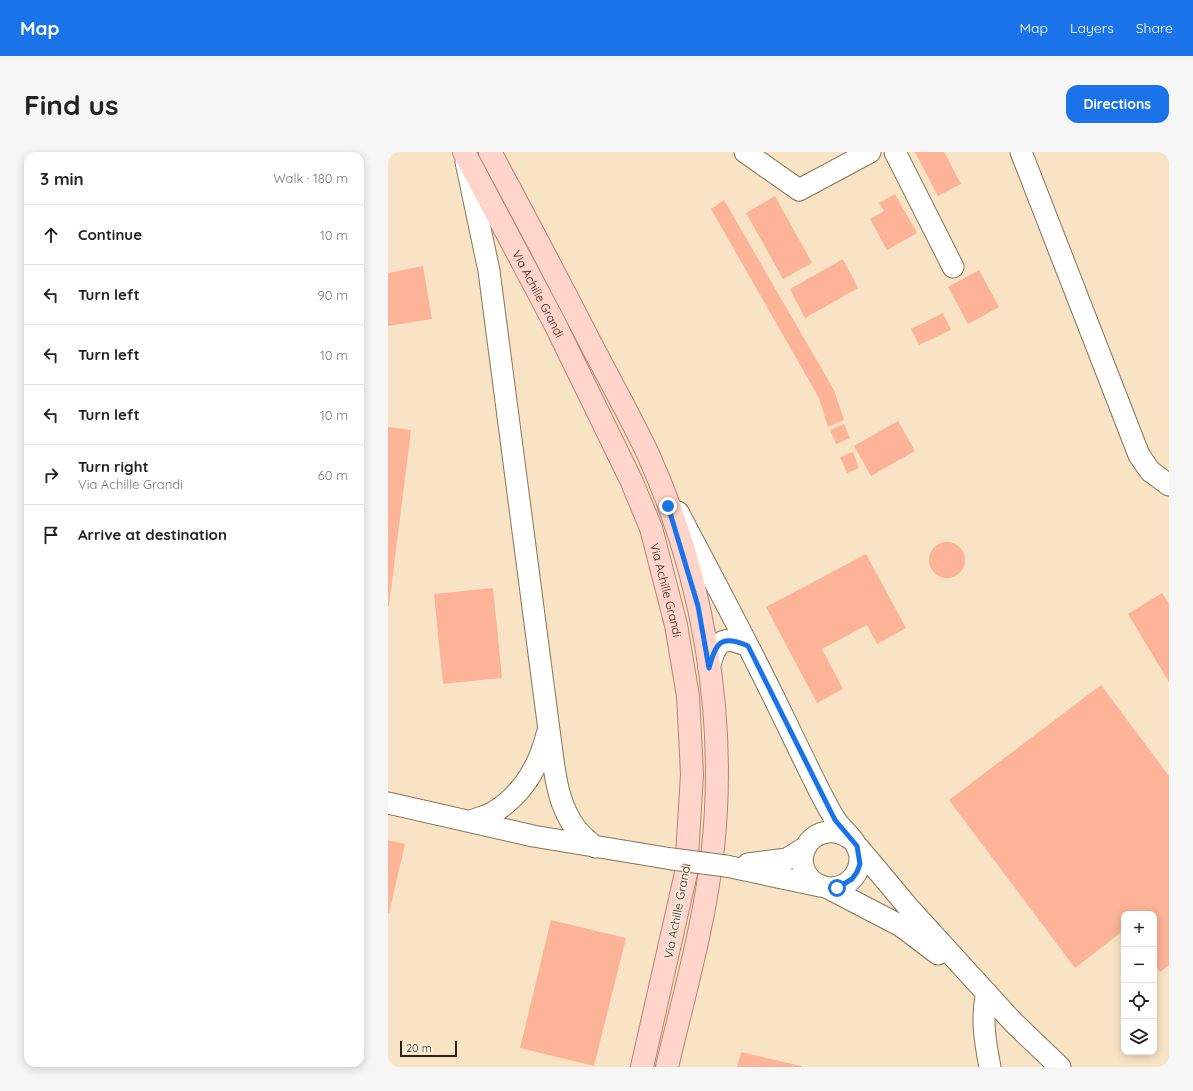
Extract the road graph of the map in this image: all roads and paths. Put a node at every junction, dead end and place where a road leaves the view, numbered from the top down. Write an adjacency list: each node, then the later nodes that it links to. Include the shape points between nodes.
1 (464, 152): 12 (street, via 489,271); 22 (main road, Via Achille Grandi, via 555,324 631,480 651,528 676,625 688,696 692,774 686,873)
2 (490, 152): 8 (main road, Via Achille Grandi)
3 (746, 152): 4 (street, via 799,190)
4 (870, 152)
5 (895, 152): 7 (street)
6 (1021, 152): 9 (street, via 1139,455 1150,471)
7 (953, 267)
8 (648, 454): 10 (street); 11 (main road, Via Achille Grandi, via 682,546 698,606)
9 (1169, 485)
10 (748, 646): 11 (street, via 735,640 720,642 714,651); 13 (street)
11 (709, 668): 23 (main road, Via Achille Grandi, via 716,733 713,847 700,932)
12 (548, 730): 15 (street, via 542,756 519,791 494,812); 18 (street, via 562,803 577,830)
13 (821, 792): 16 (street, via 835,820); 17 (street, via 820,825)
14 (388, 803): 15 (street)
15 (471, 821): 18 (street)
16 (854, 842): 17 (street, via 835,831 818,834); 20 (street, via 860,864 852,879 841,886); 21 (street, via 909,908)
17 (808, 844): 19 (street, via 787,859); 20 (street, via 803,856 803,865 809,877)
18 (595, 847): 19 (street, bridge)
19 (726, 866): 20 (street)
20 (824, 887): 21 (street, via 901,926)
21 (981, 987): 24 (street, via 985,1043); 25 (street)
22 (642, 1067)
23 (667, 1067)
24 (990, 1067)
25 (1060, 1067)

